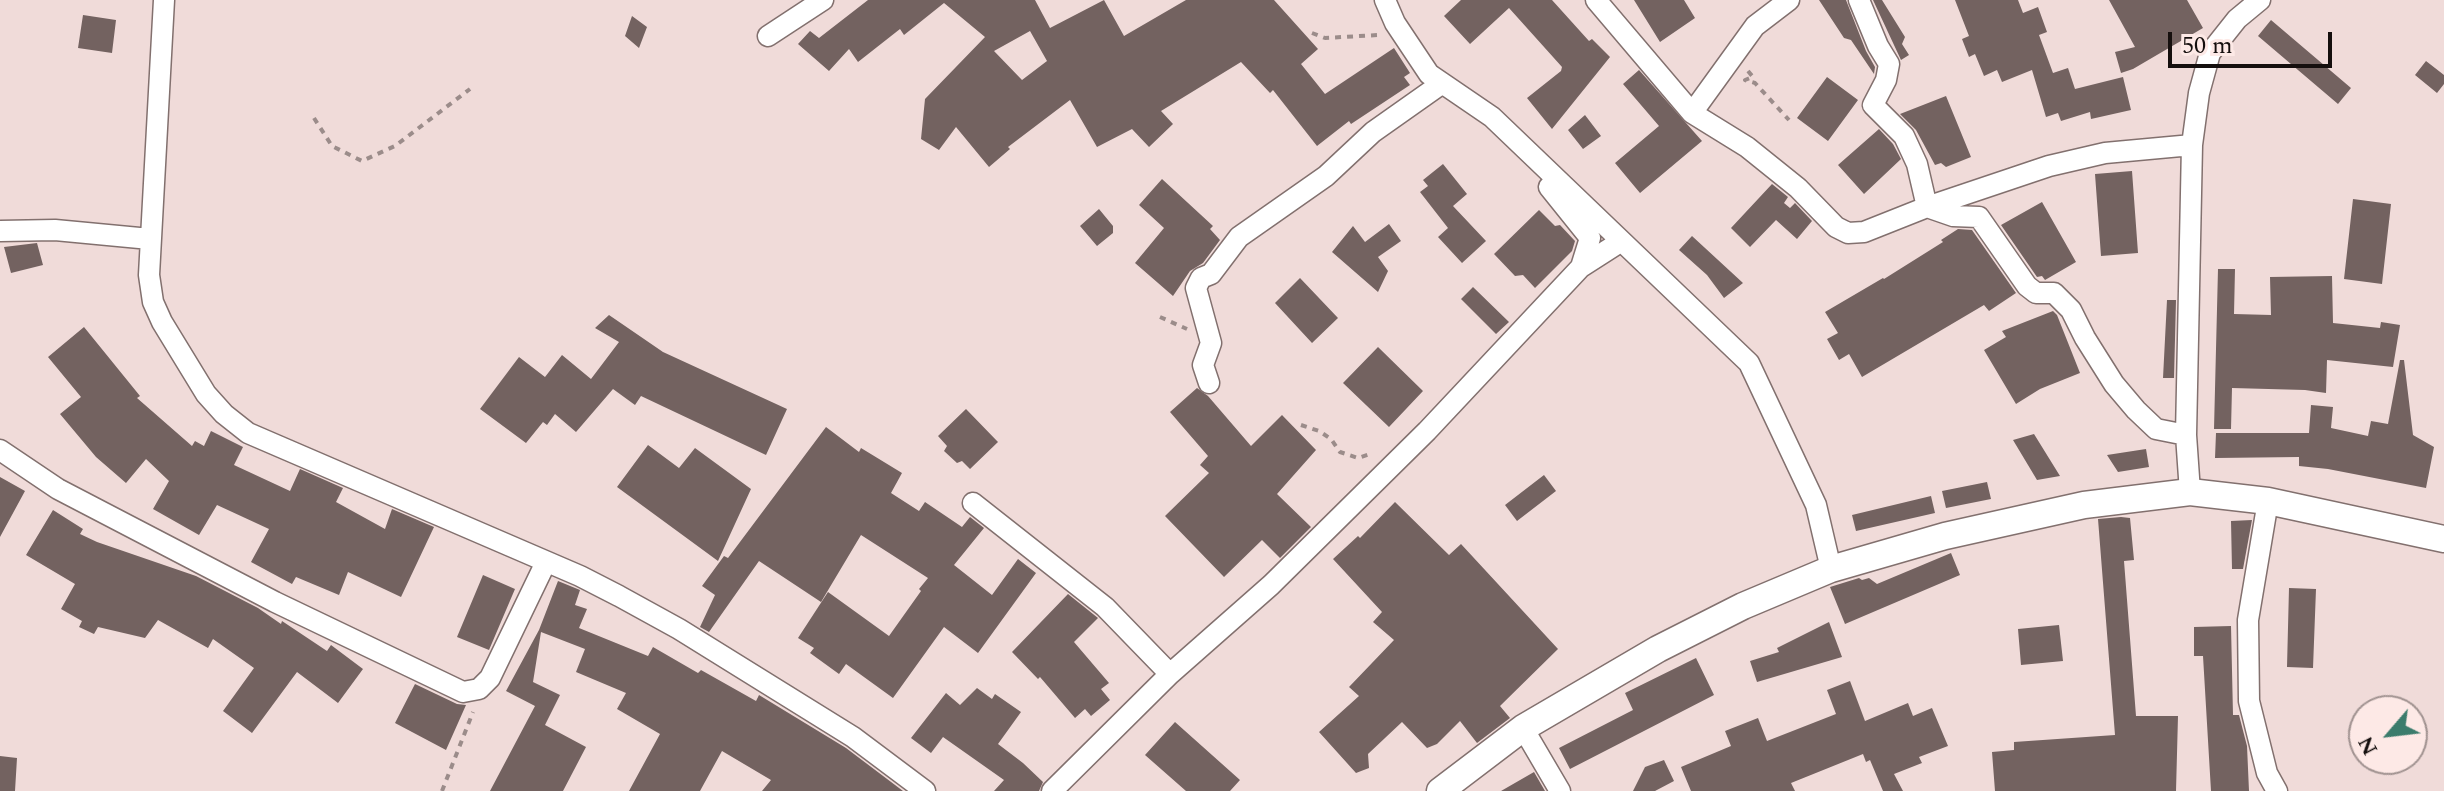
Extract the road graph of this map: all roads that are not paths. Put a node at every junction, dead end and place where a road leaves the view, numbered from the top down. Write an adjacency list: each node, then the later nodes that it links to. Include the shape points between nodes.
1 (164, 0): 15 (street)
2 (823, 0): 8 (street)
3 (1385, 0): 9 (street, via 1401,33)
4 (1596, 0): 10 (street)
5 (1789, 0): 10 (street, via 1755,26)
6 (1859, 0): 13 (street, via 1889,64 1873,105 1904,136)
7 (2260, 0): 12 (street, via 2210,53)
8 (768, 36)
9 (1441, 84): 11 (street); 18 (street, via 1239,237 1211,274 1201,278 1196,288 1211,343 1203,365)
10 (1692, 113): 13 (street, via 1747,147 1848,233 1864,232)
11 (1492, 117): 16 (street); 17 (street, via 1590,238)
12 (2192, 145): 13 (street, via 2105,153); 19 (street)
13 (1927, 207): 19 (street, via 1979,217 2027,286 2036,293 2054,293 2071,310 2114,384 2136,410 2156,429)
14 (0, 231): 15 (street)
15 (150, 239): 25 (street, via 153,302 206,394 236,424)
16 (1620, 242): 17 (street); 26 (street, via 1749,363 1816,505)
17 (1581, 267): 27 (street, via 1416,442 1271,585)
18 (1209, 383)
19 (2186, 435): 21 (street)
20 (0, 450): 25 (street, via 72,496 463,692 479,689 490,678)
21 (2190, 492): 22 (street); 26 (street, via 2016,519)
22 (2268, 501): 24 (street); 33 (street, via 2248,620 2249,701 2267,773)
23 (973, 503): 27 (street, via 1105,607)
24 (2444, 539)
25 (546, 562): 29 (street, via 679,629 853,737)
26 (1831, 569): 28 (street, via 1658,649)
27 (1170, 674): 30 (street)
28 (1523, 728): 31 (street); 32 (street)
29 (925, 791)
30 (1052, 791)
31 (1440, 791)
32 (1560, 791)
33 (2277, 791)

